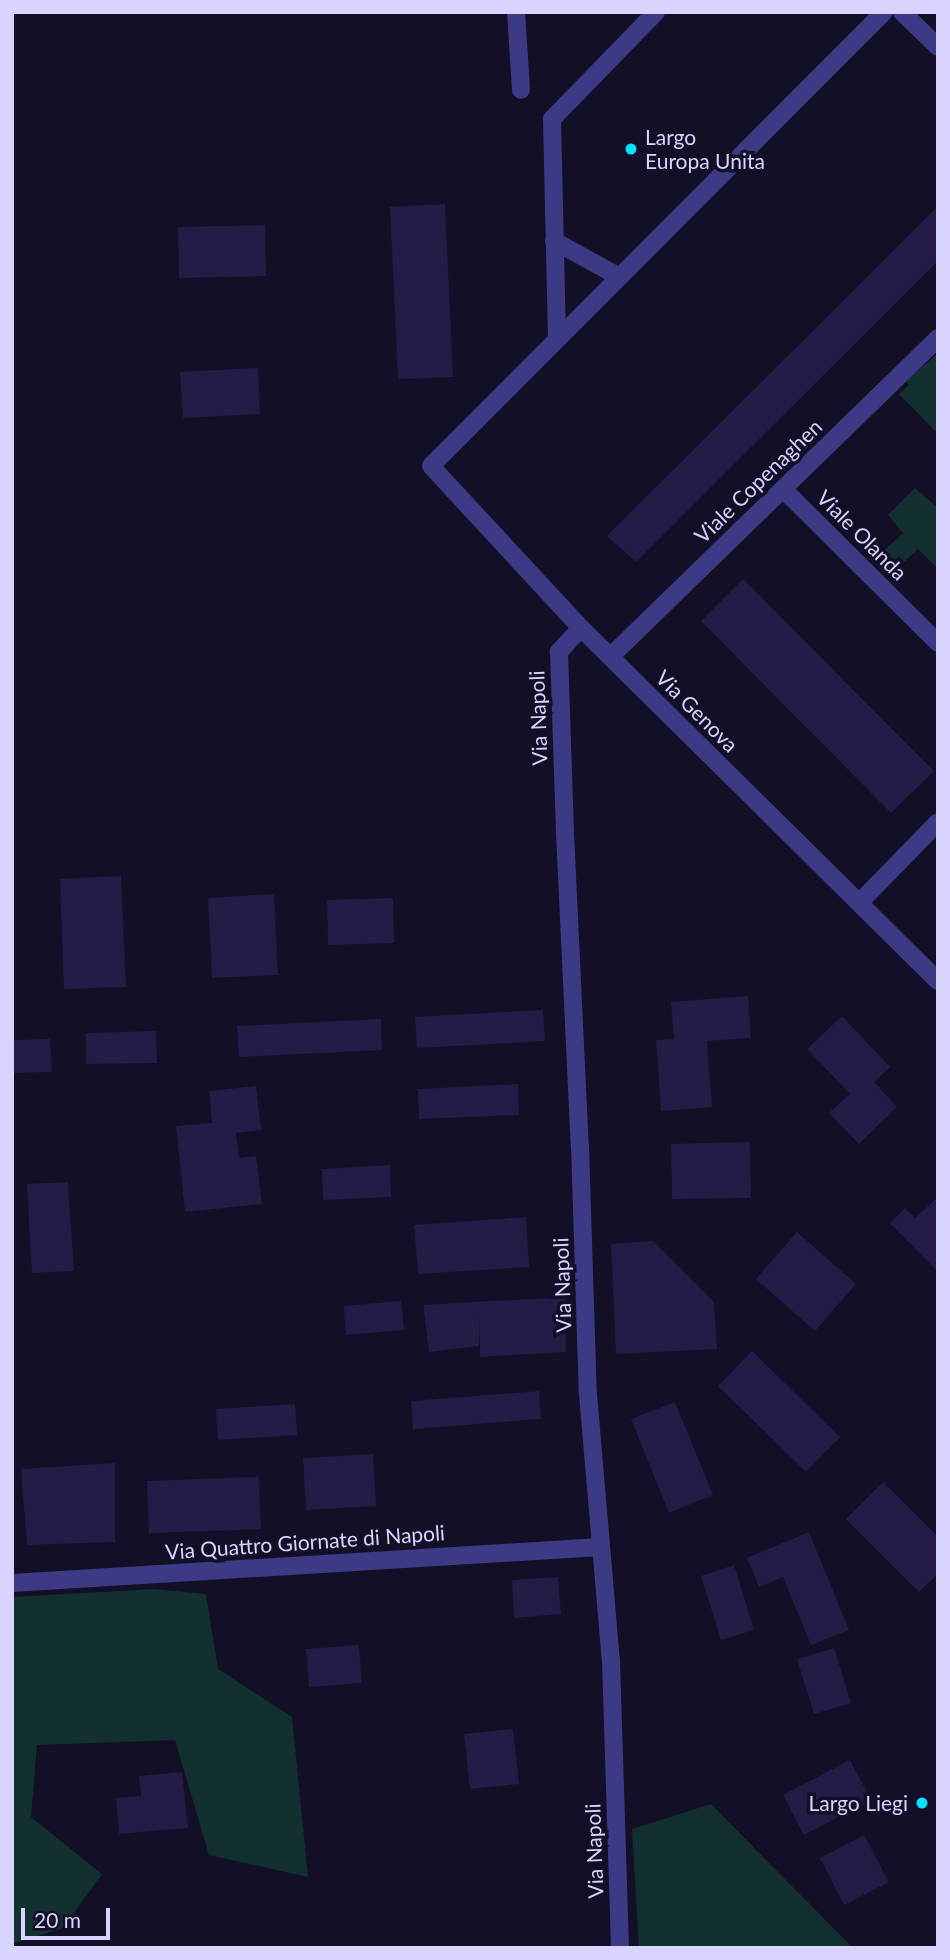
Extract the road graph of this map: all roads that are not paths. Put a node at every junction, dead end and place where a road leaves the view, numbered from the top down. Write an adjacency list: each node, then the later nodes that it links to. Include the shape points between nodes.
1 (516, 12): 6 (street)
2 (656, 12): 7 (street, via 552,119)
3 (884, 12): 8 (street)
4 (902, 12): 5 (street)
5 (938, 47)
6 (521, 90)
7 (554, 241): 8 (street); 10 (street)
8 (618, 276): 10 (street)
9 (938, 338): 11 (street, Viale Copenaghen)
10 (557, 339): 12 (street, Via Genova, via 431,466)
11 (783, 489): 13 (street, Viale Olanda); 14 (street, Viale Copenaghen)
12 (581, 628): 14 (street, Via Genova); 18 (street, Via Napoli, via 559,652 588,1394)
13 (938, 643)
14 (610, 657): 16 (street, Via Genova)
15 (938, 822): 16 (street)
16 (859, 903): 17 (street, Via Genova)
17 (938, 981)
18 (601, 1547): 19 (street, Via Quattro Giornate di Napoli); 20 (street, Via Napoli, via 611,1661)
19 (12, 1583)
20 (620, 1948)

